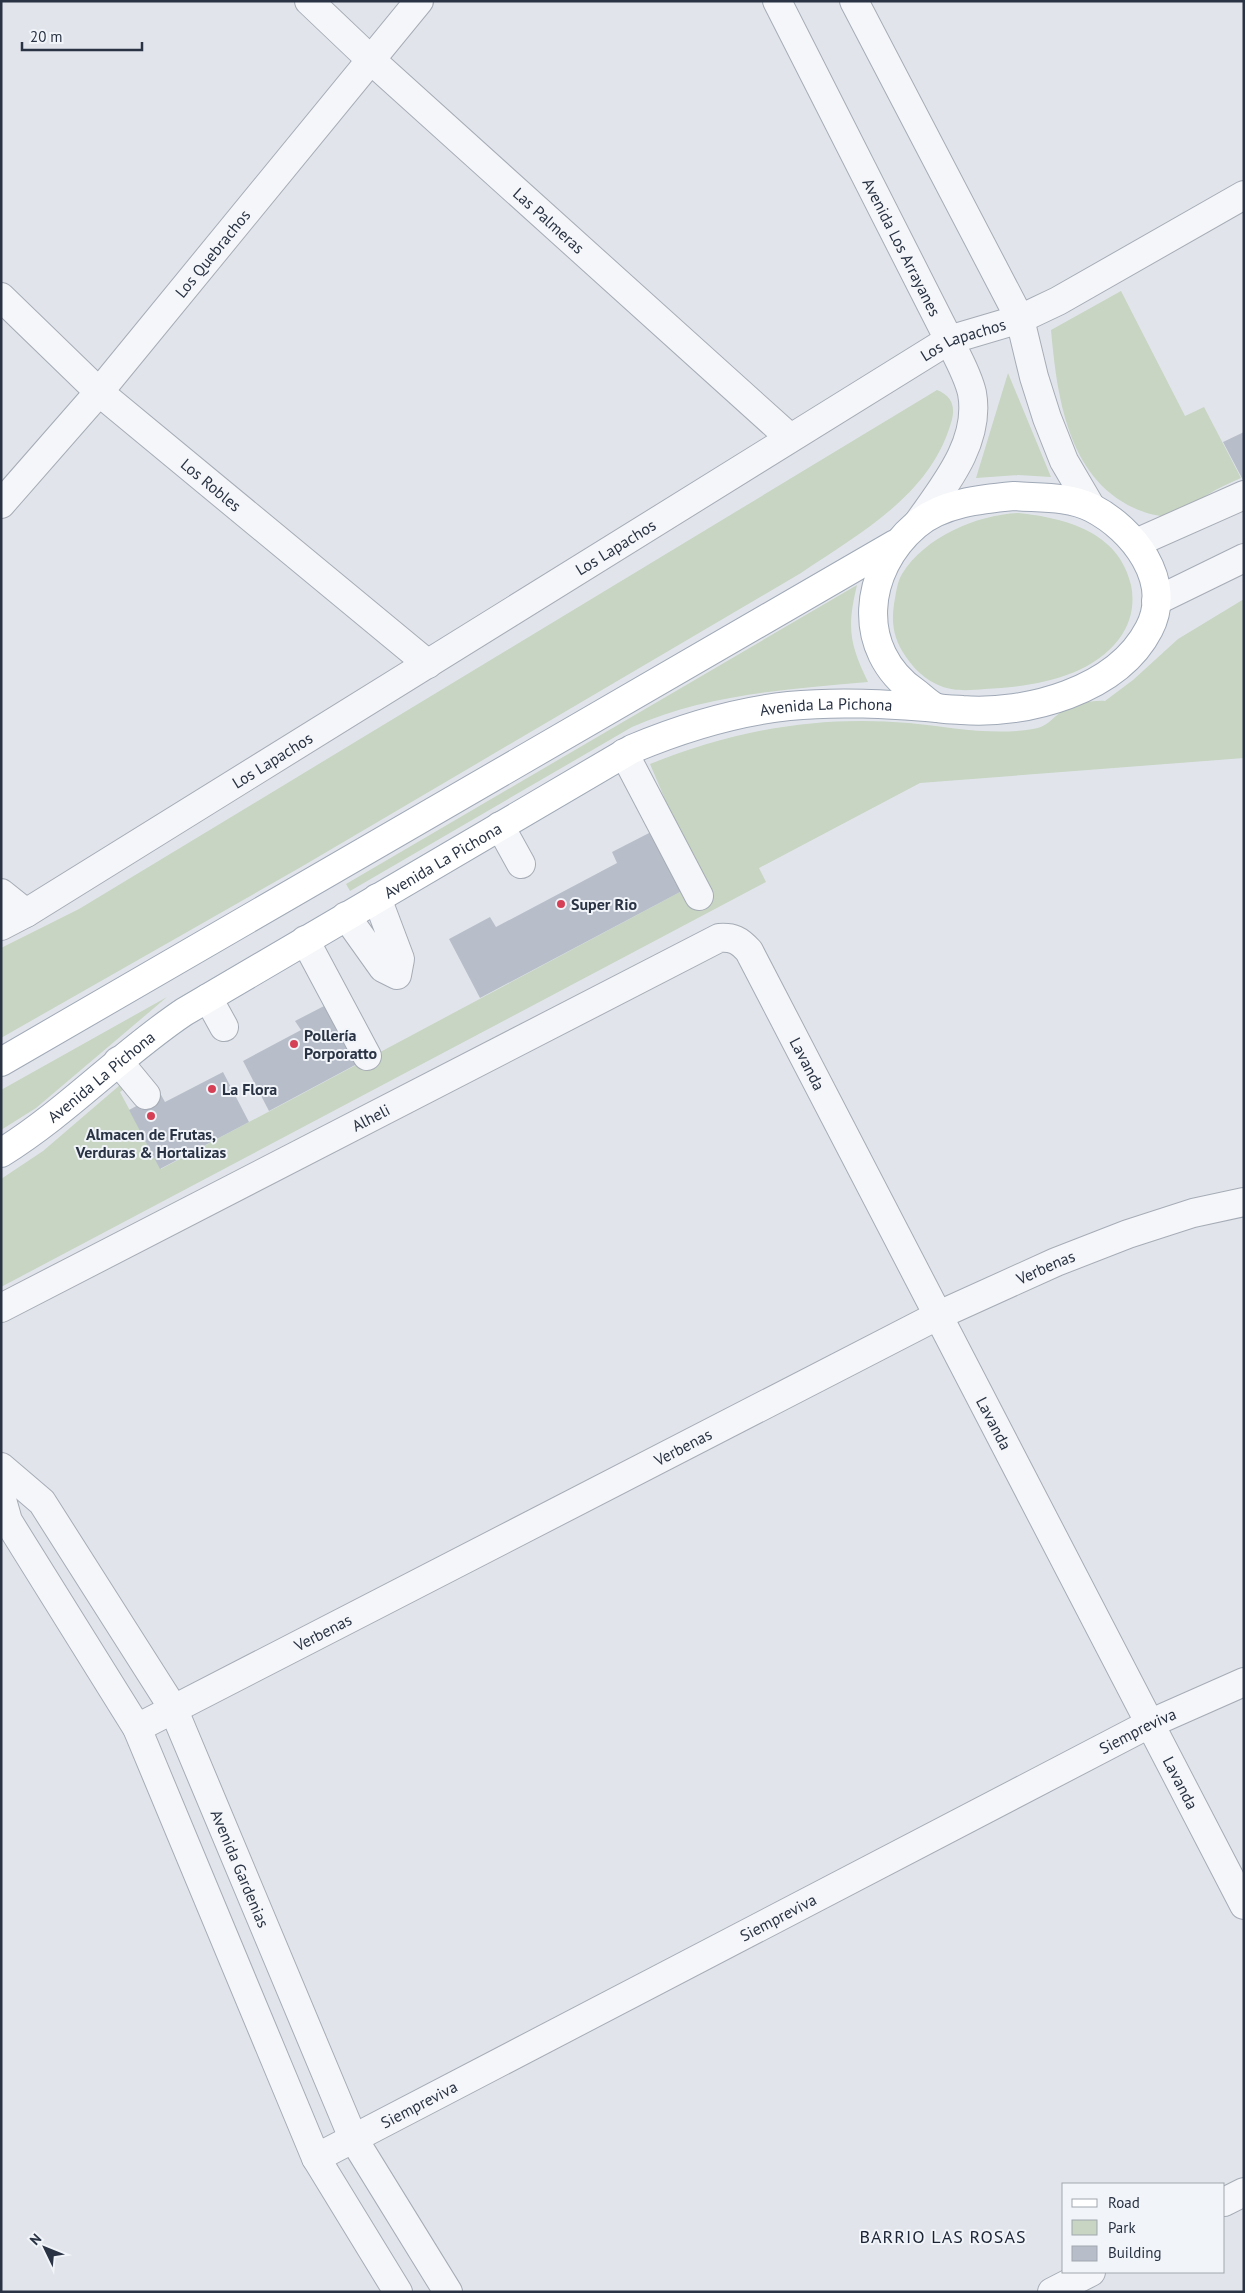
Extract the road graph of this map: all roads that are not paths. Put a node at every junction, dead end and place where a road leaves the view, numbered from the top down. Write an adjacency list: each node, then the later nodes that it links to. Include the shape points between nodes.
1 (308, 1): 5 (street, Las Palmeras)
2 (419, 1): 5 (street, Los Quebrachos)
3 (777, 1): 9 (street, Avenida Los Arrayanes)
4 (854, 1): 8 (street)
5 (370, 59): 10 (street, Los Quebrachos); 11 (street, Las Palmeras)
6 (1244, 195): 8 (street, Los Lapachos, via 1058,301)
7 (1, 298): 10 (street, Los Robles)
8 (1020, 319): 9 (street, Los Lapachos); 14 (street, via 1047,418 1064,461)
9 (950, 340): 11 (street, Los Lapachos); 15 (street, Avenida Los Arrayanes, via 972,391 974,417 965,447 952,472)
10 (99, 392): 13 (street, Los Quebrachos); 20 (street, Los Robles)
11 (789, 438): 20 (street, Los Lapachos)
12 (1244, 495): 16 (street)
13 (1, 504)
14 (1091, 507): 15 (main road, via 1056,498 1014,496 974,500 943,510); 16 (main road)
15 (918, 523): 17 (main road)
16 (1136, 543): 19 (main road, via 1150,566)
17 (895, 544): 21 (main road, via 878,577 872,610 876,638 890,667 906,686); 37 (main road)
18 (1244, 558): 19 (street)
19 (1156, 601): 21 (main road, Avenida La Pichona, via 1150,627 1136,648 1114,669 1088,686 1023,708 986,712)
20 (428, 664): 28 (street, Los Lapachos)
21 (937, 708): 22 (main road, Avenida La Pichona, via 878,703 789,706 704,723 670,733)
22 (624, 753): 23 (main road, Avenida La Pichona); 26 (street, via 639,803)
23 (500, 826): 24 (street); 27 (main road, Avenida La Pichona)
24 (521, 864)
25 (1, 893): 28 (street)
26 (699, 896)
27 (377, 898): 29 (main road, Avenida La Pichona); 29 (street, via 400,959 397,975 383,968)
28 (26, 913): 30 (street, Los Lapachos)
29 (346, 916): 31 (main road, Avenida La Pichona)
30 (1, 926)
31 (305, 940): 33 (main road, Avenida La Pichona); 35 (street)
32 (741, 942): 41 (street, Alheli, via 731,937 719,938); 42 (street, Lavanda, via 749,951)
33 (208, 998): 34 (street); 36 (main road, Avenida La Pichona, via 169,1022)
34 (224, 1027)
35 (367, 1056)
36 (118, 1061): 38 (street); 39 (main road, Avenida La Pichona, via 39,1127)
37 (1, 1062)
38 (146, 1095)
39 (1, 1153)
40 (1244, 1202): 42 (street, Verbenas, via 1193,1213 1128,1234 1056,1262)
41 (1, 1308)
42 (939, 1315): 47 (street, Verbenas); 48 (street, Lavanda)
43 (1, 1466): 44 (street, Avenida Gardenias)
44 (42, 1502): 45 (street); 47 (street, Avenida Gardenias)
45 (4, 1514): 49 (street)
46 (1244, 1682): 48 (street, Siempreviva)
47 (173, 1708): 49 (street, Verbenas); 51 (street, Avenida Gardenias)
48 (1149, 1724): 50 (street, Lavanda); 51 (street, Siempreviva)
49 (137, 1728): 52 (street)
50 (1244, 1905)
51 (353, 2138): 52 (street, Siempreviva); 57 (street, Avenida Gardenias)
52 (316, 2158): 56 (street)
53 (1244, 2192): 54 (street)
54 (1225, 2202)
55 (1088, 2273): 58 (street)
56 (398, 2292)
57 (448, 2292)
58 (1052, 2292)

